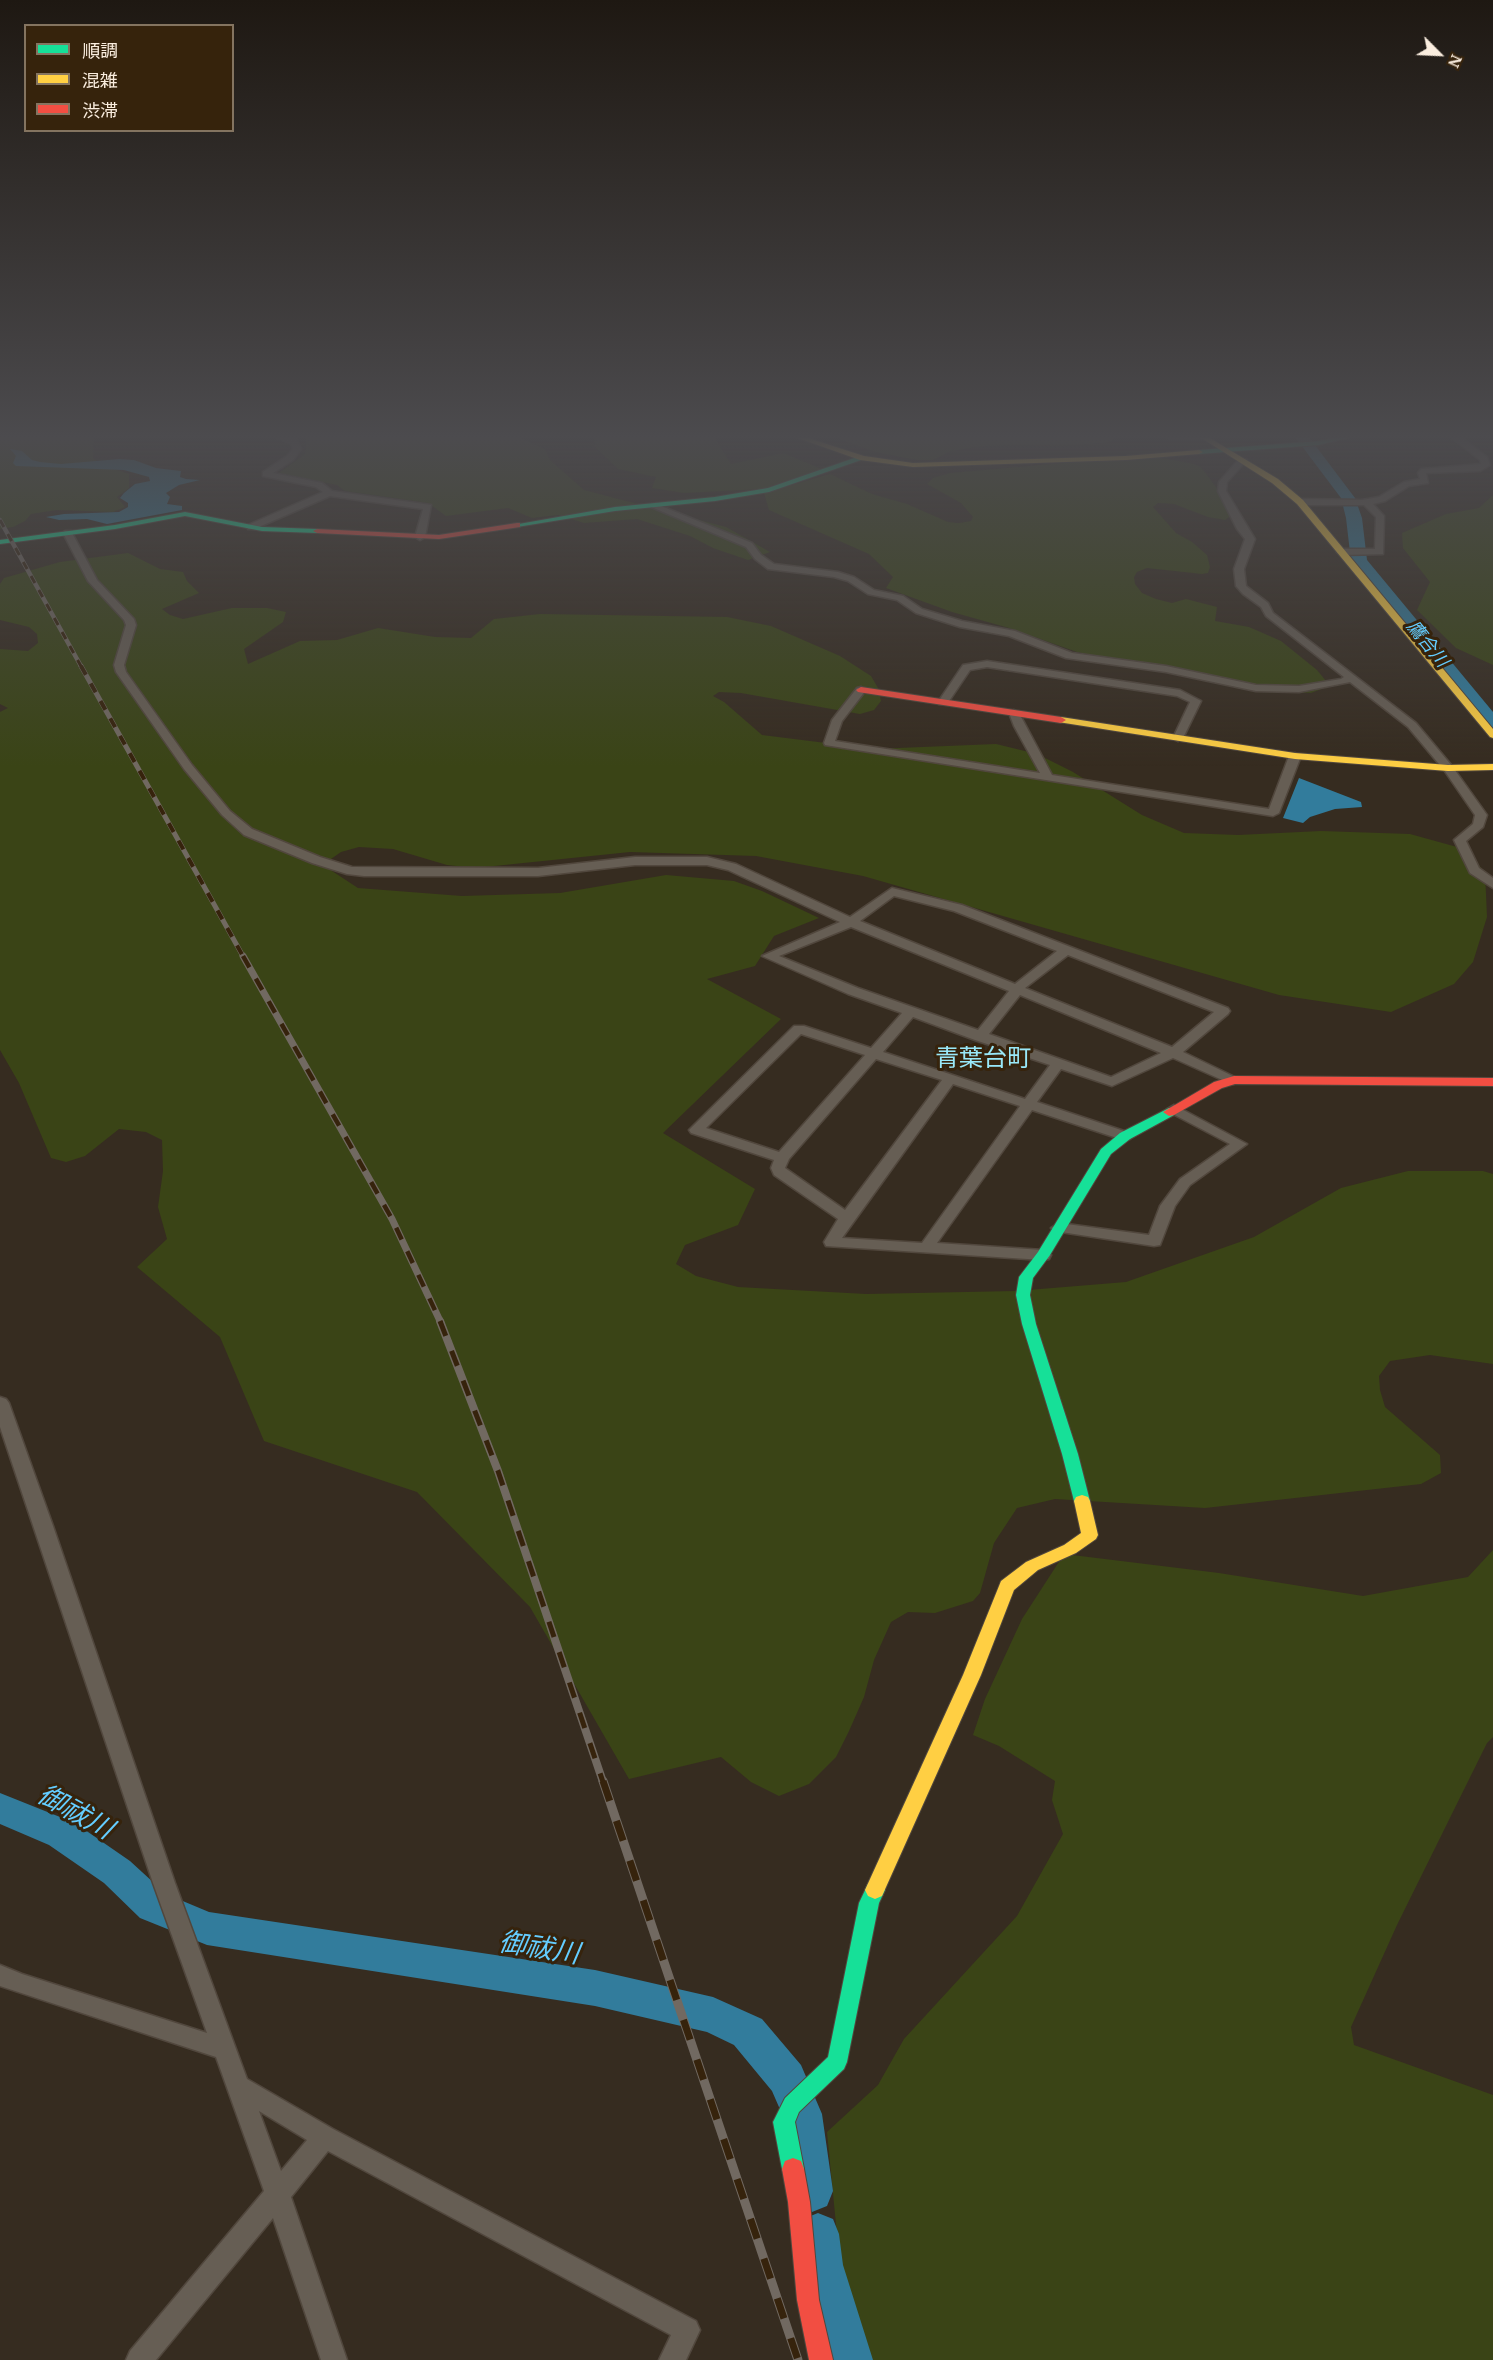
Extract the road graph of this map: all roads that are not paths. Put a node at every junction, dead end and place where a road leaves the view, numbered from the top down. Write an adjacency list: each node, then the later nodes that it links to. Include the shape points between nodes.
1 (75, 547): 18 (street, via 93,581 131,624 119,665 121,672 188,767 226,813 248,832 316,860 364,872 509,873 635,861 707,861 732,867)
2 (751, 547): 7 (street, via 771,567 835,574 872,592 900,598 919,611 960,624 1011,633 1070,656 1166,669 1256,688 1299,689 1344,682)
3 (1248, 547): 7 (street, via 1239,569 1241,586 1265,605 1269,614)
4 (1338, 547): 6 (street)
5 (1380, 547): 6 (street, via 1380,552)
6 (1342, 552): 11 (street)
7 (1350, 677): 15 (street, via 1412,725)
8 (861, 690): 9 (street); 16 (street, via 837,720 829,743)
9 (943, 702): 10 (street); 12 (street, via 967,667 987,664 1180,693 1196,701)
10 (1014, 713): 12 (street); 16 (street)
11 (1493, 735)
12 (1178, 738): 13 (street)
13 (1295, 756): 15 (street); 16 (street, via 1273,813)
14 (1493, 767): 15 (street)
15 (1448, 768): 17 (street, via 1481,818 1479,825 1460,840 1474,870)
16 (1048, 777)
17 (1493, 884)
18 (851, 922): 19 (street, via 892,892 958,908); 20 (street); 21 (street, via 768,956)
19 (1067, 950): 20 (street); 23 (street, via 1224,1011)
20 (1017, 989): 22 (street); 23 (street)
21 (911, 1011): 22 (street); 24 (street)
22 (980, 1037): 25 (street)
23 (1174, 1053): 25 (street, via 1112,1082); 27 (street)
24 (875, 1054): 26 (street); 32 (street); 32 (street, via 799,1029 696,1130)
25 (1058, 1063): 29 (street)
26 (950, 1079): 29 (street); 33 (street)
27 (1234, 1080): 28 (street); 30 (street)
28 (1493, 1082)
29 (1026, 1105): 31 (street); 35 (street)
30 (1174, 1108): 31 (street); 34 (street, via 1240,1144 1185,1182 1168,1206 1154,1241)
31 (1125, 1136): 34 (street, via 1107,1152)
32 (782, 1158): 33 (street, via 779,1172)
33 (848, 1218): 35 (street, via 832,1242)
34 (1059, 1228): 36 (street)
35 (926, 1248): 36 (street)
36 (1043, 1255): 46 (street, via 1026,1277 1023,1295 1090,1535 1032,1566 1006,1586 972,1676 869,1903 837,2062 792,2105 784,2122 799,2202 808,2300)
37 (0, 1403): 39 (street, via 164,1883)
38 (0, 1975): 39 (street)
39 (225, 2049): 40 (street)
40 (238, 2085): 41 (street); 42 (street)
41 (325, 2137): 42 (street); 45 (street, via 687,2330)
42 (278, 2195): 43 (street); 44 (street)
43 (138, 2360)
44 (334, 2360)
45 (672, 2360)
46 (821, 2360)

